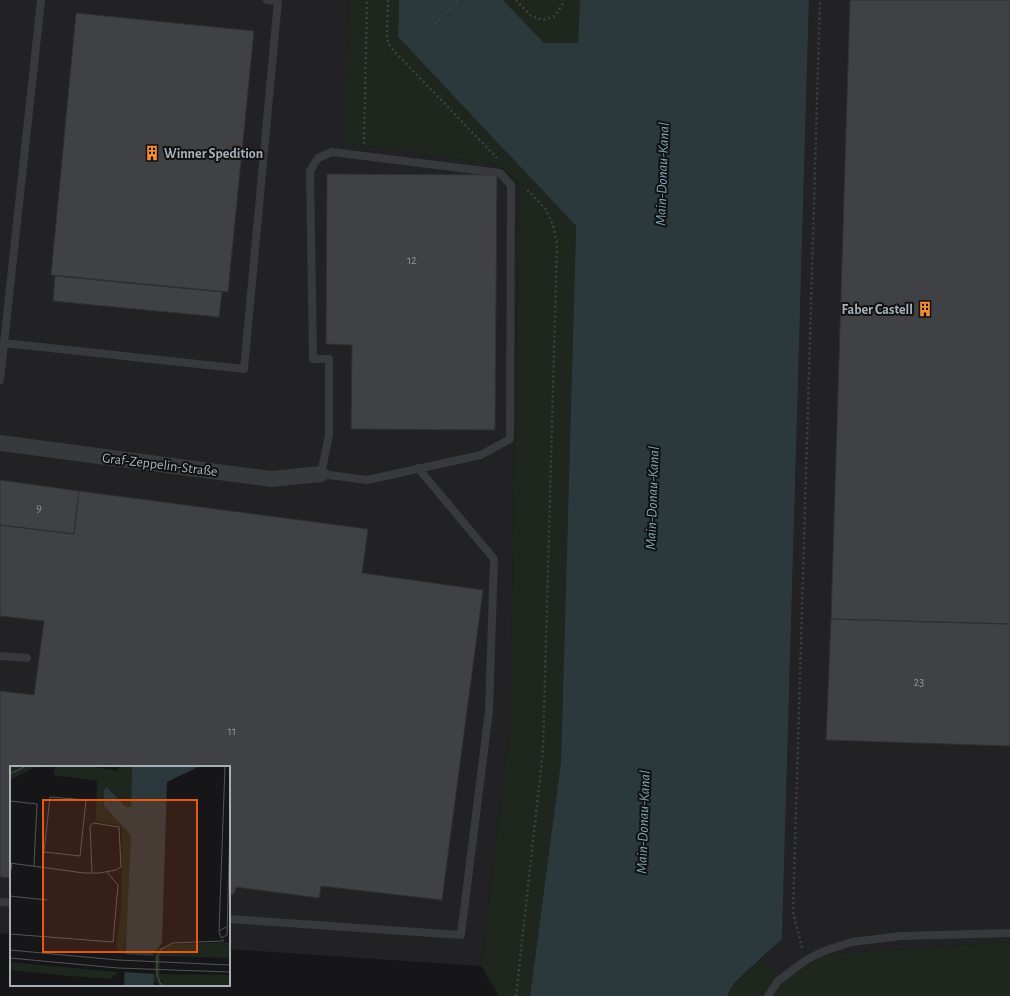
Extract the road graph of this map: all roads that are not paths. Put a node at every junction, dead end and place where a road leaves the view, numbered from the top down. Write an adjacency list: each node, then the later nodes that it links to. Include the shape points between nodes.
1 (41, 0): 3 (lane)
2 (268, 0): 3 (lane, via 278,1 244,369)
3 (4, 343): 4 (lane)
4 (0, 380)
5 (0, 443): 7 (street, Graf-Zeppelin-Straße, via 271,479)
6 (418, 468): 7 (lane, via 367,480); 7 (lane, via 481,455 510,440 511,186 500,173 332,152 318,158 310,171 314,359 329,359 328,435); 12 (lane, via 494,559 489,711 461,935)
7 (321, 474)
8 (0, 656): 9 (lane)
9 (27, 658)
10 (0, 902): 11 (lane)
11 (10, 903)
12 (230, 918)
13 (1010, 933): 14 (lane, via 901,936 852,942 806,960 778,981)
14 (768, 996)

